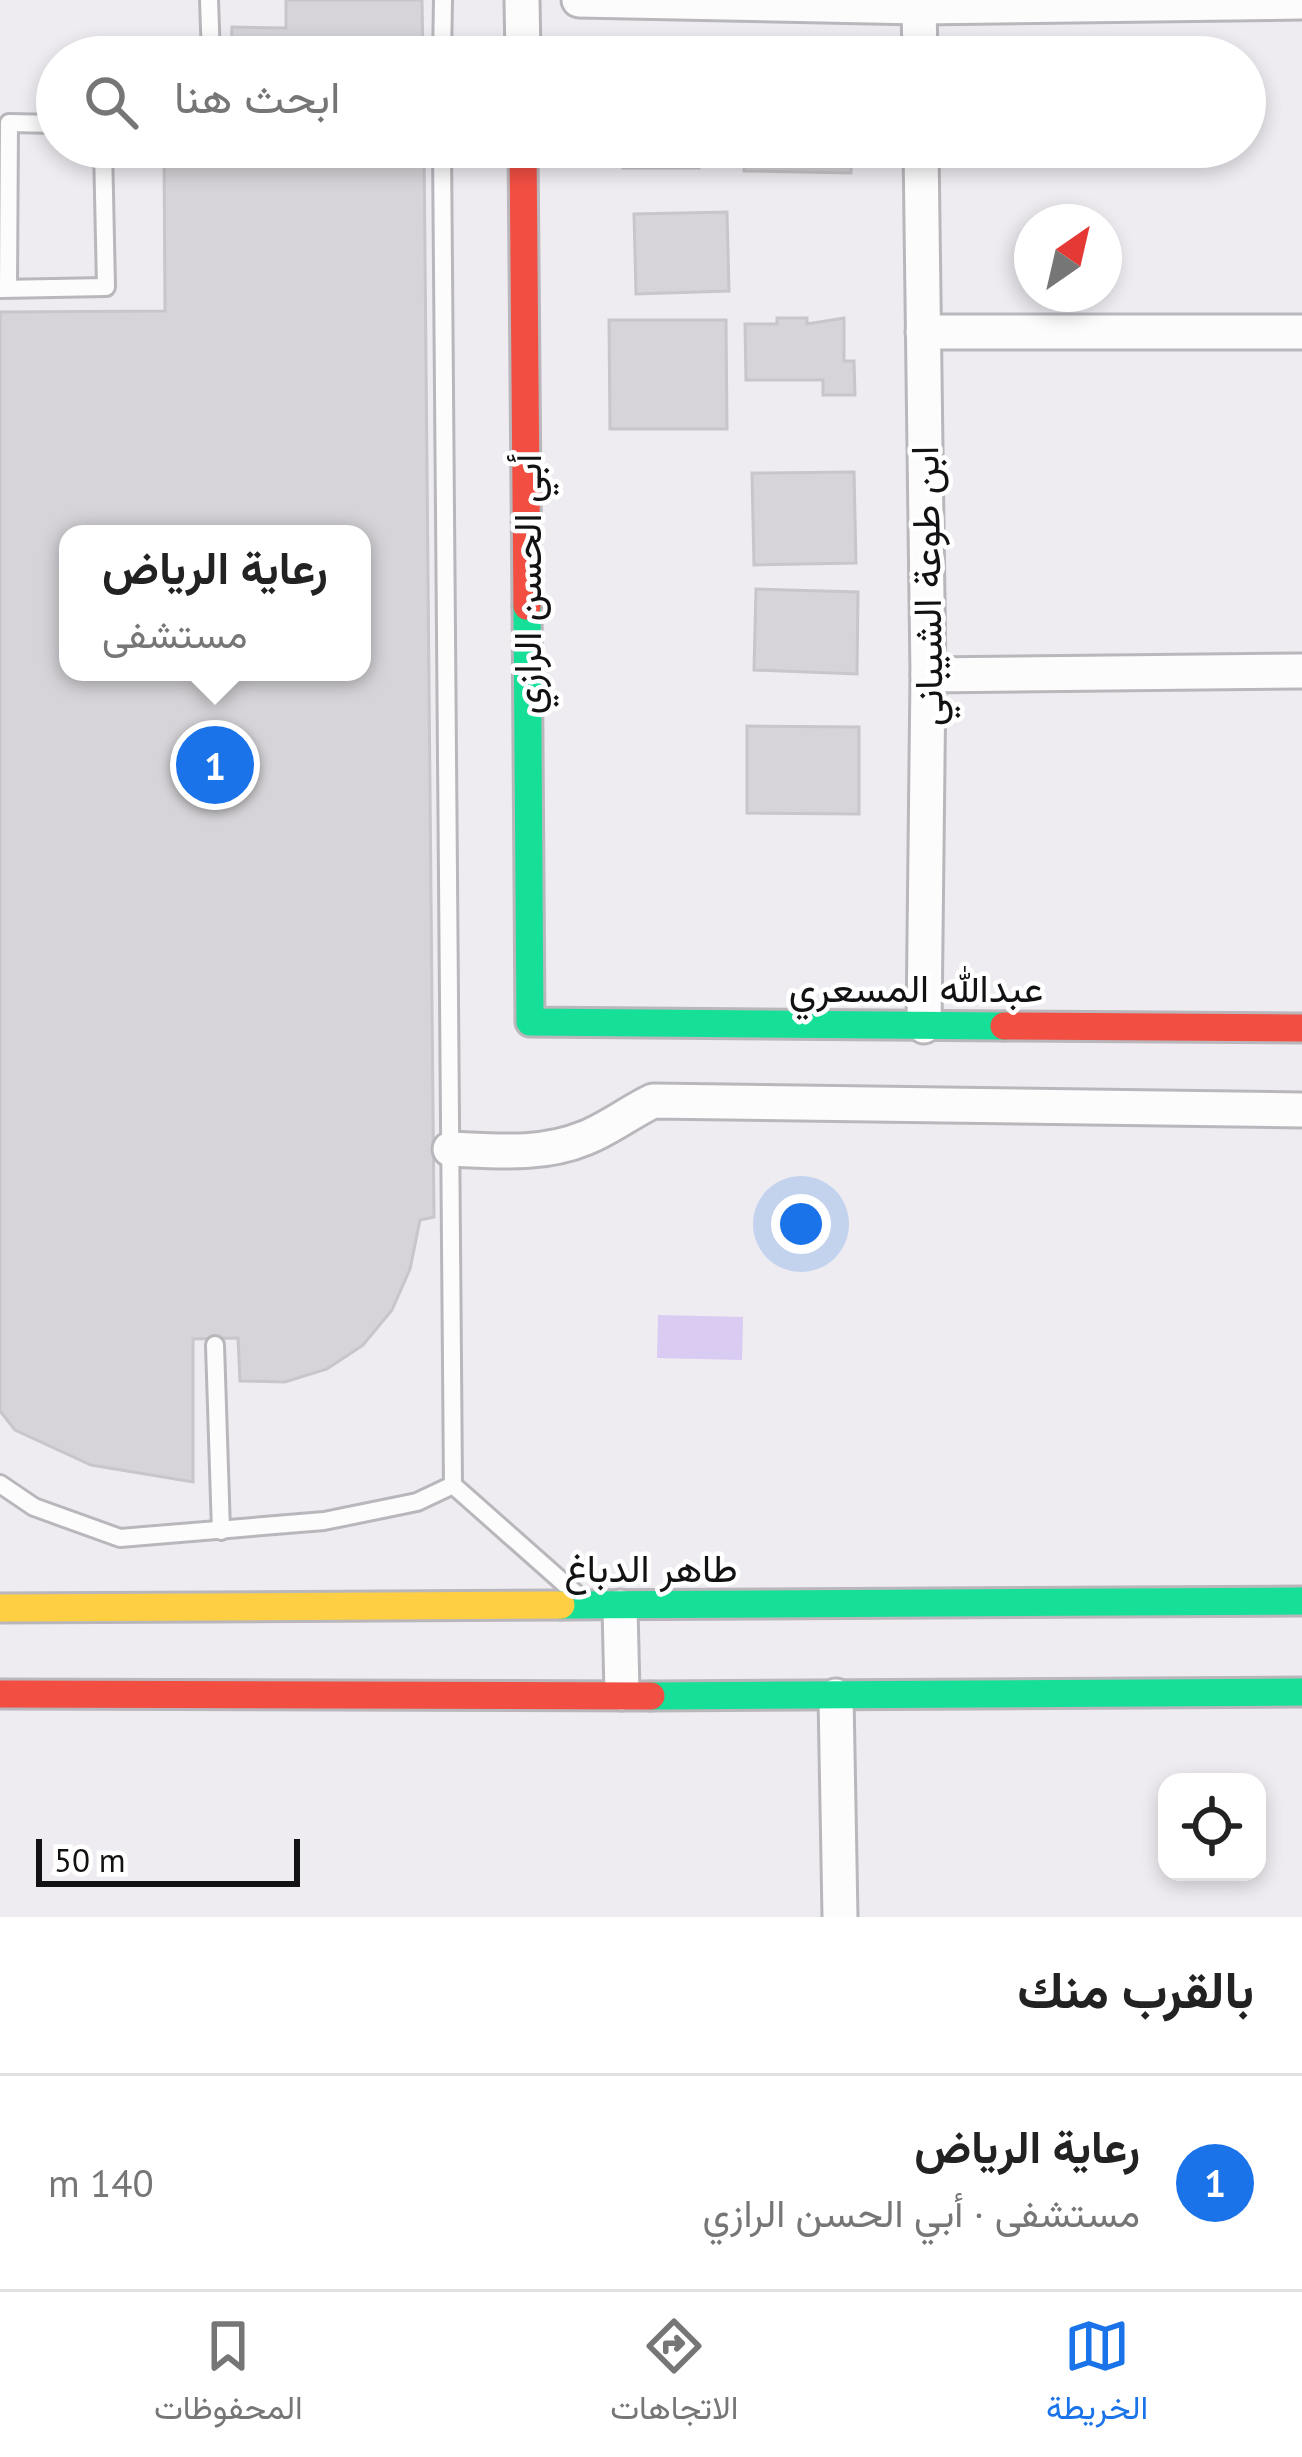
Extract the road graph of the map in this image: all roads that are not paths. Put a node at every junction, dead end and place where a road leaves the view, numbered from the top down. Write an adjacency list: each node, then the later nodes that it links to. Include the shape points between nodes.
1 (208, 0): 7 (lane)
2 (443, 0): 8 (lane)
3 (522, 0): 9 (street)
4 (579, 0): 6 (street)
5 (1302, 2): 6 (street)
6 (919, 7): 10 (street)
7 (210, 36)
8 (442, 36)
9 (523, 36)
10 (920, 36)
11 (36, 124): 16 (lane, via 9,123)
12 (103, 168): 16 (lane, via 106,287)
13 (442, 168): 25 (lane)
14 (523, 168): 21 (street, أبي الحسن الرازي)
15 (921, 168): 17 (street, ابن طوعة الشيباني)
16 (4, 288)
17 (922, 332): 18 (street); 20 (street, ابن طوعة الشيباني)
18 (1302, 332)
19 (1302, 670): 20 (street)
20 (928, 675): 22 (street, ابن طوعة الشيباني)
21 (530, 1022): 22 (street, عبدالله المسعري)
22 (924, 1026): 23 (street, عبدالله المسعري)
23 (1302, 1028)
24 (1302, 1110): 25 (street, via 653,1101 554,1147)
25 (450, 1149): 28 (lane)
26 (215, 1345): 29 (lane)
27 (0, 1484): 29 (lane, via 34,1507 120,1538)
28 (453, 1485): 29 (lane, via 417,1502 324,1521); 31 (lane)
29 (221, 1531)
30 (1302, 1601): 31 (street, طاهر الدباغ)
31 (604, 1606): 32 (street, طاهر الدباغ); 34 (street)
32 (0, 1608)
33 (1302, 1692): 36 (street)
34 (622, 1693): 35 (street); 36 (street)
35 (0, 1694)
36 (836, 1696): 37 (street)
37 (840, 1917)

